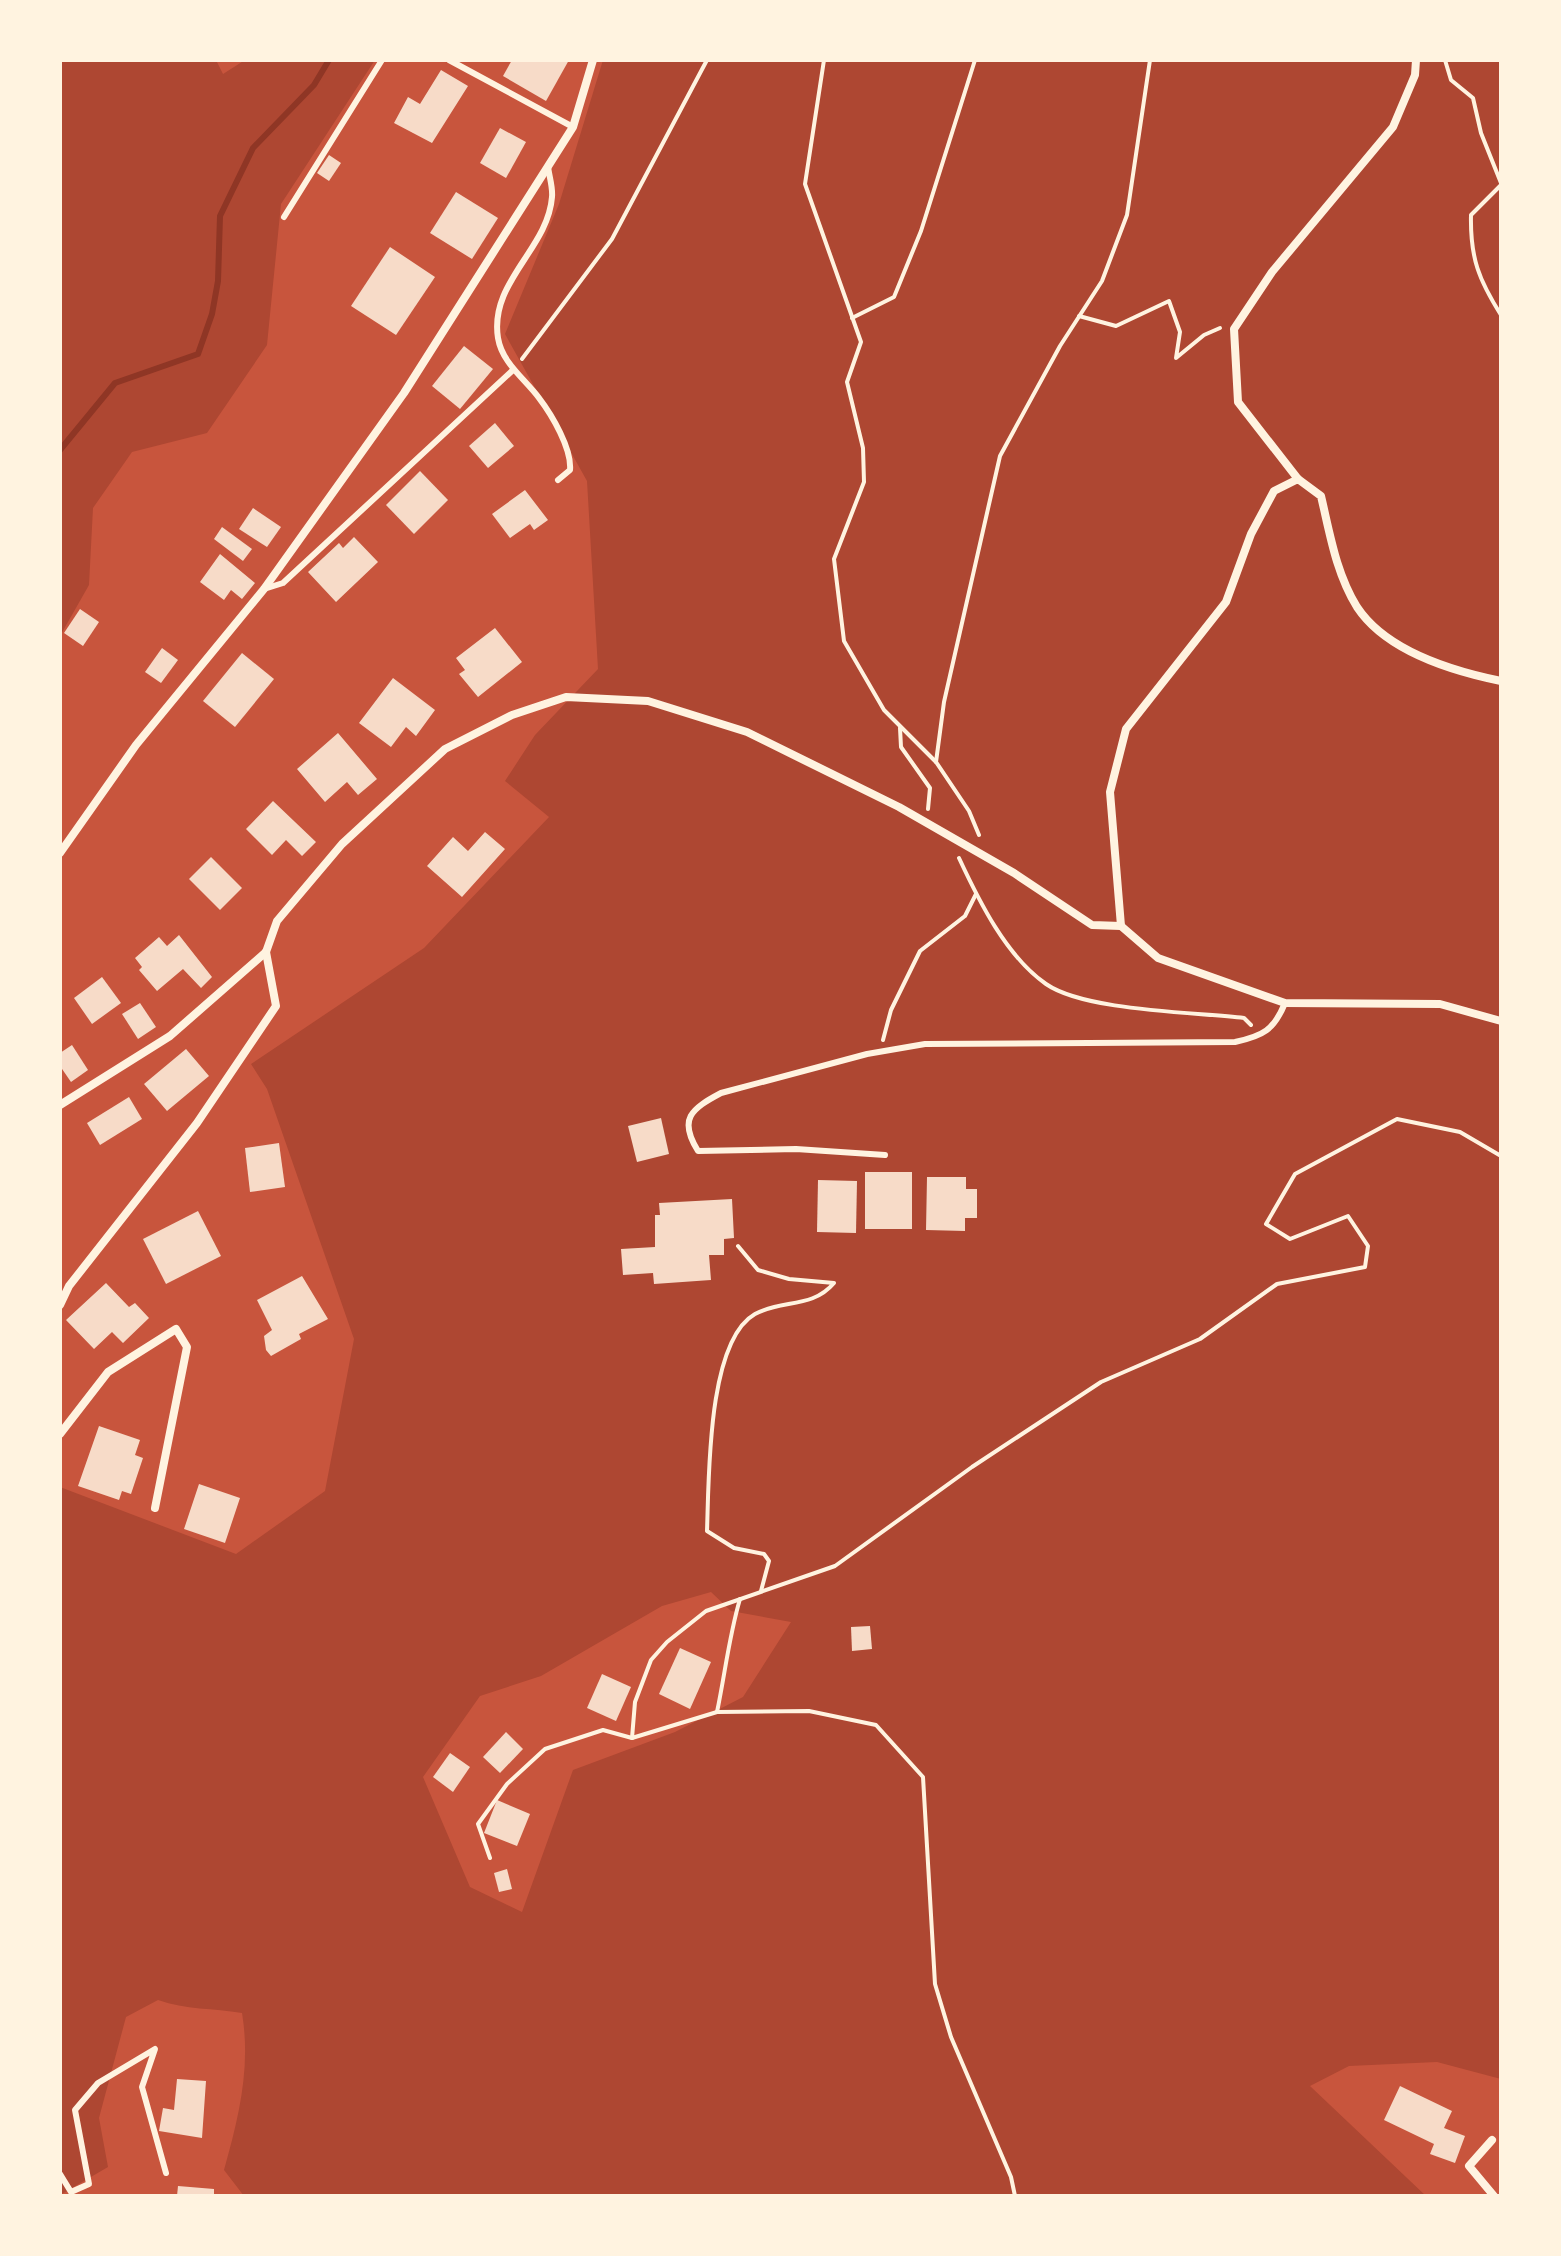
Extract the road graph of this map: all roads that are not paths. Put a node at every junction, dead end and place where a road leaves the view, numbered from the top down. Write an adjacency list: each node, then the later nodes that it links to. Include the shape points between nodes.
1 (382, 60): 7 (lane)
2 (449, 60): 5 (lane)
3 (593, 60): 5 (street)
4 (1416, 60): 9 (street, via 1393,127 1308,226 1234,329 1238,402)
5 (573, 127): 6 (street)
6 (548, 166): 8 (lane, via 552,196 545,223 499,309 498,339); 11 (street, via 404,393)
7 (284, 217)
8 (513, 370): 10 (lane, via 540,399 571,458 570,470); 11 (lane, via 283,583)
9 (1298, 479): 12 (street, via 1321,496 1335,559 1358,609 1401,647 1461,673); 14 (street, via 1274,491 1251,534 1226,602 1126,729 1110,792)
10 (558, 480)
11 (264, 589): 13 (street, via 136,745)
12 (1501, 681)
13 (60, 853)
14 (1121, 926): 15 (street, via 1092,925 927,823 747,732 648,701 566,697 512,715 445,749 342,844 277,921); 16 (street, via 1158,958)
15 (266, 952): 18 (street, via 170,1036); 20 (street, via 276,1006 197,1123 69,1286)
16 (1285, 1003): 17 (street, via 1440,1004); 19 (lane, via 1276,1025 1261,1036 1235,1042 925,1044 880,1051 721,1093 688,1119 687,1134 698,1151 796,1149)
17 (1501, 1021)
18 (60, 1105)
19 (885, 1155)
20 (60, 1305)
21 (60, 1434): 22 (street, via 108,1372 176,1329 187,1347)
22 (155, 1508)
23 (1492, 2140): 24 (lane); 27 (street, via 1469,2166)
24 (1501, 2145)
25 (166, 2173): 26 (lane, via 142,2087 155,2049 98,2083 75,2110 89,2184 71,2192)
26 (60, 2174)
27 (1494, 2196)

